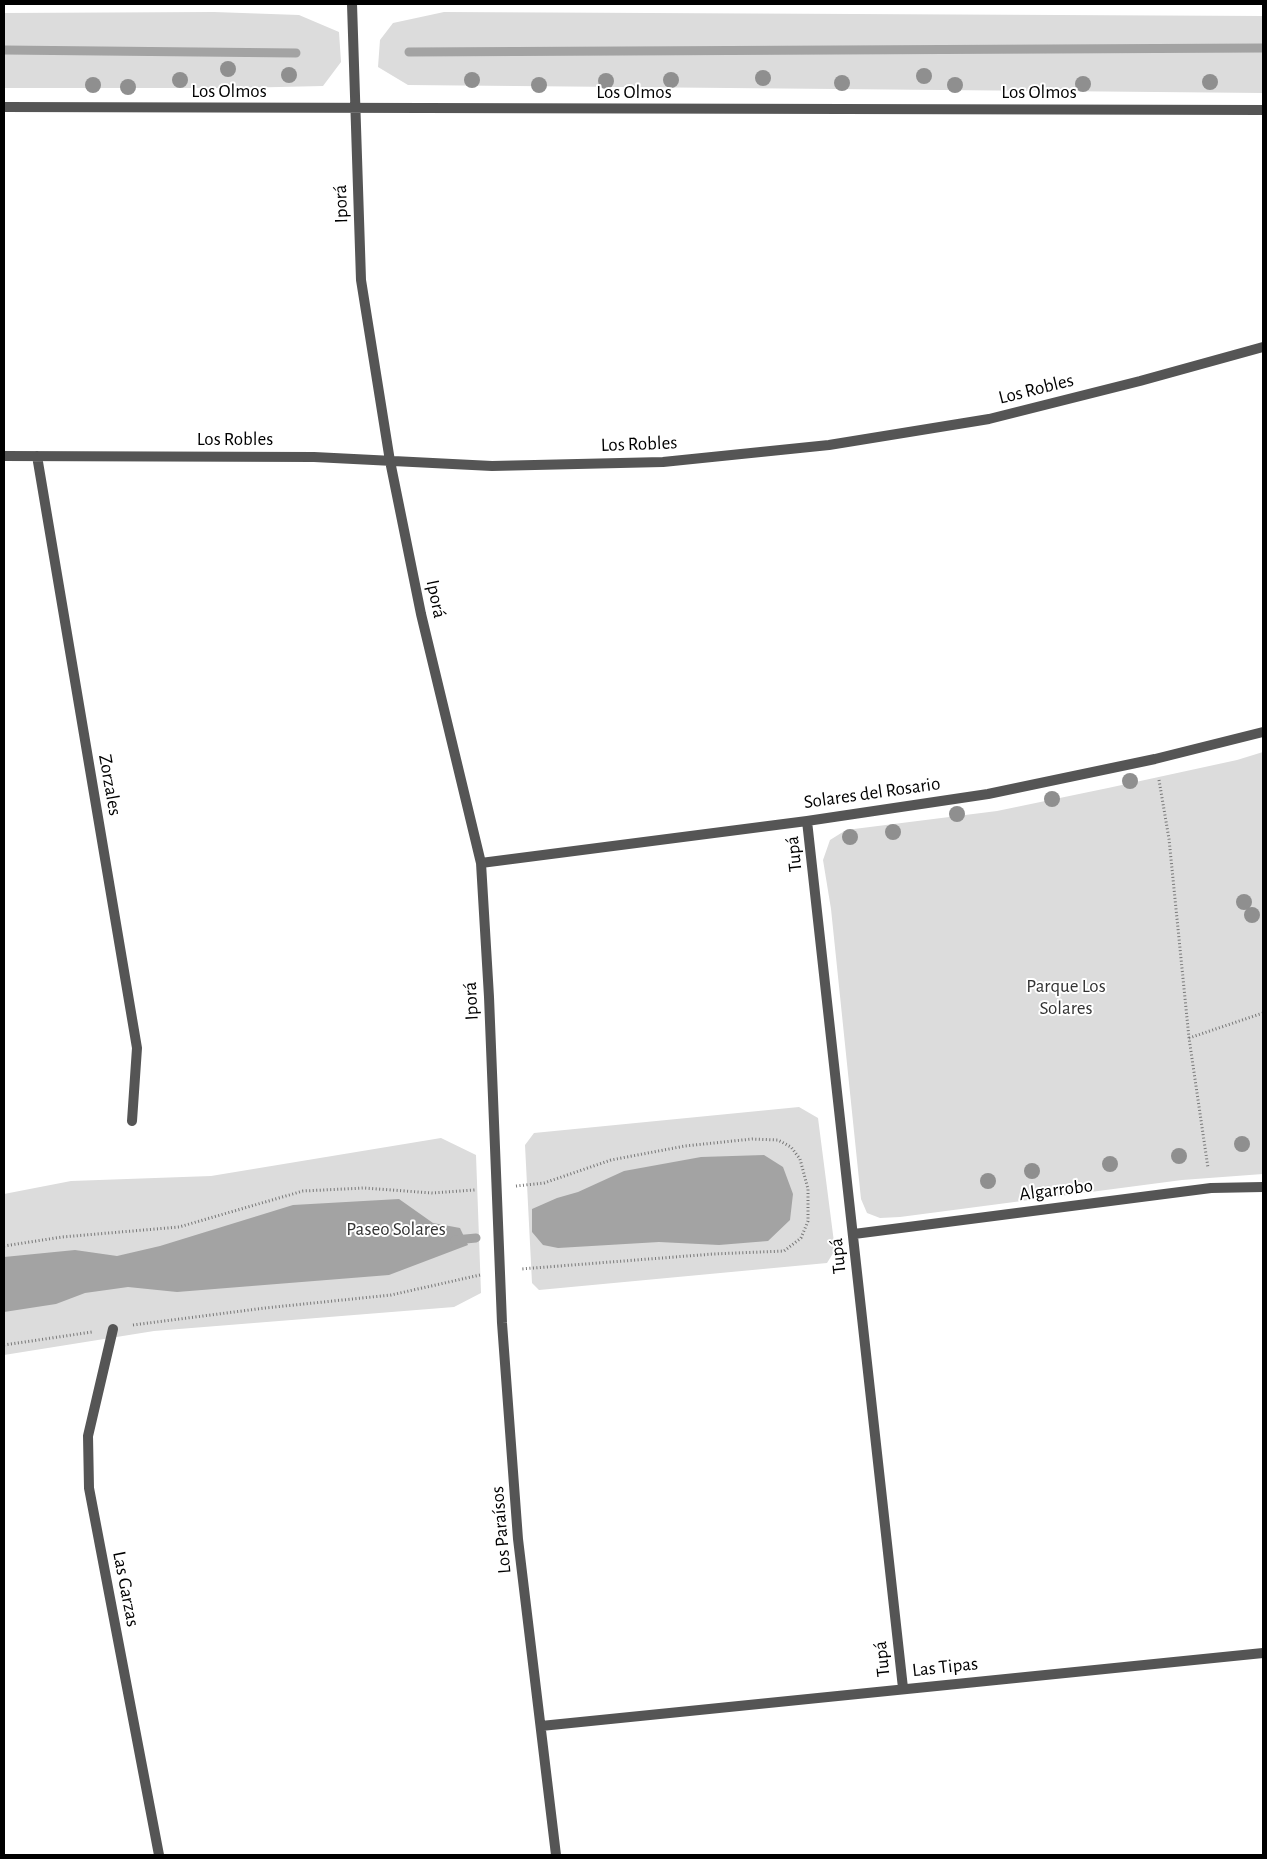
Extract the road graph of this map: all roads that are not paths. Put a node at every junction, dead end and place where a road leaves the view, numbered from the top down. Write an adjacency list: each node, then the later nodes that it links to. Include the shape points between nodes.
1 (352, 4): 3 (street, Iporá)
2 (4, 107): 3 (street, Los Olmos)
3 (356, 109): 4 (street, Los Olmos); 8 (street, Iporá, via 361,280)
4 (1263, 110)
5 (1263, 347): 8 (street, Los Robles, via 989,419 829,445 663,462 492,466)
6 (4, 456): 7 (street, Los Robles)
7 (37, 456): 8 (street, Los Robles, via 314,457); 12 (street, Zorzales, via 137,1048)
8 (390, 461): 11 (street, Iporá, via 421,614)
9 (1263, 732): 10 (street, Solares del Rosario, via 1155,759 988,794)
10 (807, 821): 11 (street, Solares del Rosario); 15 (street, Tupá)
11 (481, 863): 14 (street, Iporá)
12 (132, 1121)
13 (1263, 1187): 15 (street, Algarrobo, via 1211,1188)
14 (498, 1200): 19 (street, Los Paraísos, via 503,1333 518,1539)
15 (854, 1234): 18 (street, Tupá)
16 (113, 1329): 20 (street, Las Garzas, via 88,1436 89,1488)
17 (1263, 1653): 18 (street, Las Tipas)
18 (902, 1688): 19 (street, Las Tipas)
19 (540, 1726): 21 (street, Los Paraísos)
20 (159, 1855)
21 (556, 1855)

